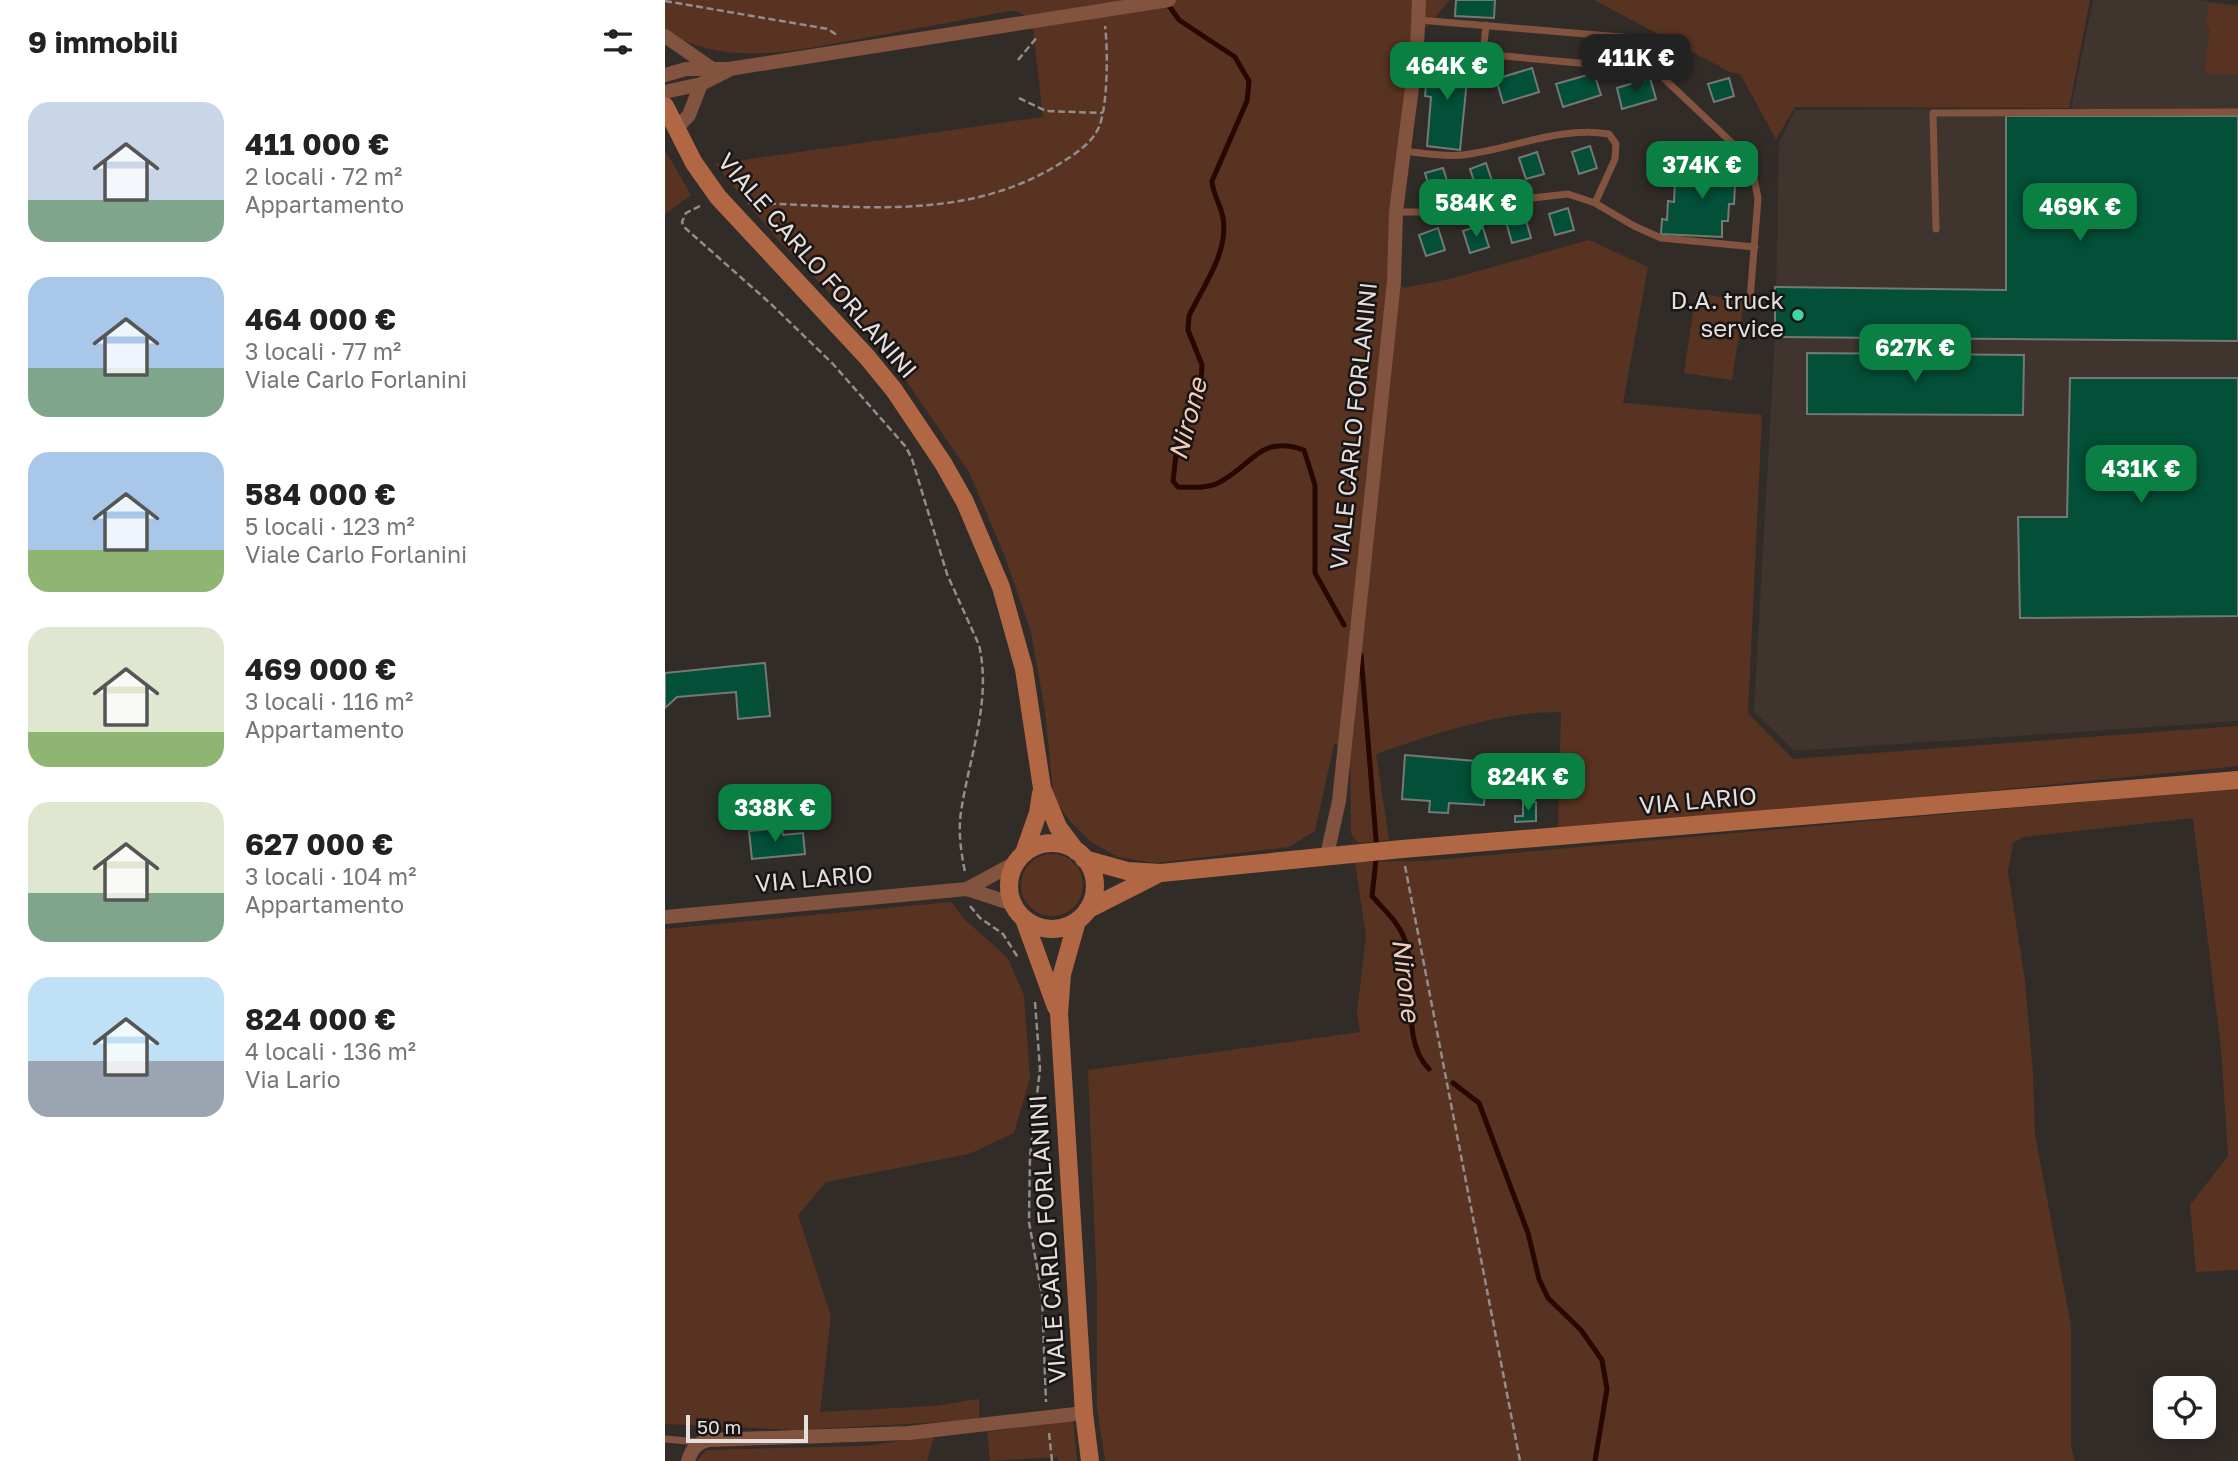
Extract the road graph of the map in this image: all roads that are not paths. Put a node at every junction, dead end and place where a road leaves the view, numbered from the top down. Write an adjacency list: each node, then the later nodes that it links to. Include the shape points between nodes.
1 (1419, 0): 3 (street, VIALE CARLO FORLANINI)
2 (1162, 1): 10 (street)
3 (1419, 20): 4 (lane); 6 (street, VIALE CARLO FORLANINI)
4 (1486, 25): 7 (lane); 8 (lane, via 1633,38)
5 (665, 36): 9 (street)
6 (1417, 48): 7 (lane); 17 (street, VIALE CARLO FORLANINI)
7 (1483, 54): 8 (lane)
8 (1630, 66): 21 (lane, via 1655,70 1751,160 1758,198)
9 (711, 68): 10 (street); 11 (street)
10 (729, 69): 12 (street)
11 (665, 75)
12 (701, 84): 13 (street); 16 (street, via 689,115)
13 (665, 92)
14 (665, 106): 16 (street, VIALE CARLO FORLANINI)
15 (2238, 112): 20 (lane, via 1933,113)
16 (676, 129): 24 (street, VIALE CARLO FORLANINI, via 717,197 894,390 965,502 1002,587 1024,669)
17 (1403, 151): 18 (lane, via 1464,155 1549,135 1609,134 1616,152); 19 (street, VIALE CARLO FORLANINI)
18 (1595, 203): 19 (lane, via 1562,194 1448,212); 21 (lane, via 1661,238)
19 (1396, 212): 26 (street, VIALE CARLO FORLANINI, via 1394,281 1339,802)
20 (1935, 229)
21 (1755, 247): 22 (lane)
22 (1750, 300)
23 (2238, 780): 26 (street, VIA LARIO)
24 (1042, 788): 25 (street, VIALE CARLO FORLANINI, via 1049,810); 27 (street, VIALE CARLO FORLANINI, via 1038,813)
25 (1080, 855): 27 (street, via 1063,845 1050,844 1036,846); 28 (street, VIA LARIO, via 1127,871); 31 (street, via 1094,878 1092,901)
26 (1327, 855): 28 (street, VIA LARIO)
27 (1020, 858): 29 (street, VIA LARIO); 30 (street, via 1010,876 1009,890)
28 (1161, 873): 31 (street, VIA LARIO)
29 (967, 889): 30 (street, VIA LARIO); 32 (street, VIA LARIO)
30 (1018, 912): 31 (street, via 1033,925 1056,929); 33 (street, VIALE CARLO FORLANINI)
31 (1082, 916): 33 (street, VIALE CARLO FORLANINI, via 1062,974)
32 (665, 917)
33 (1059, 1013): 34 (street, VIALE CARLO FORLANINI)
34 (1084, 1413): 36 (street, via 896,1434); 38 (street, VIALE CARLO FORLANINI)
35 (665, 1439): 36 (lane)
36 (699, 1442): 37 (street)
37 (688, 1461)
38 (1090, 1461)

